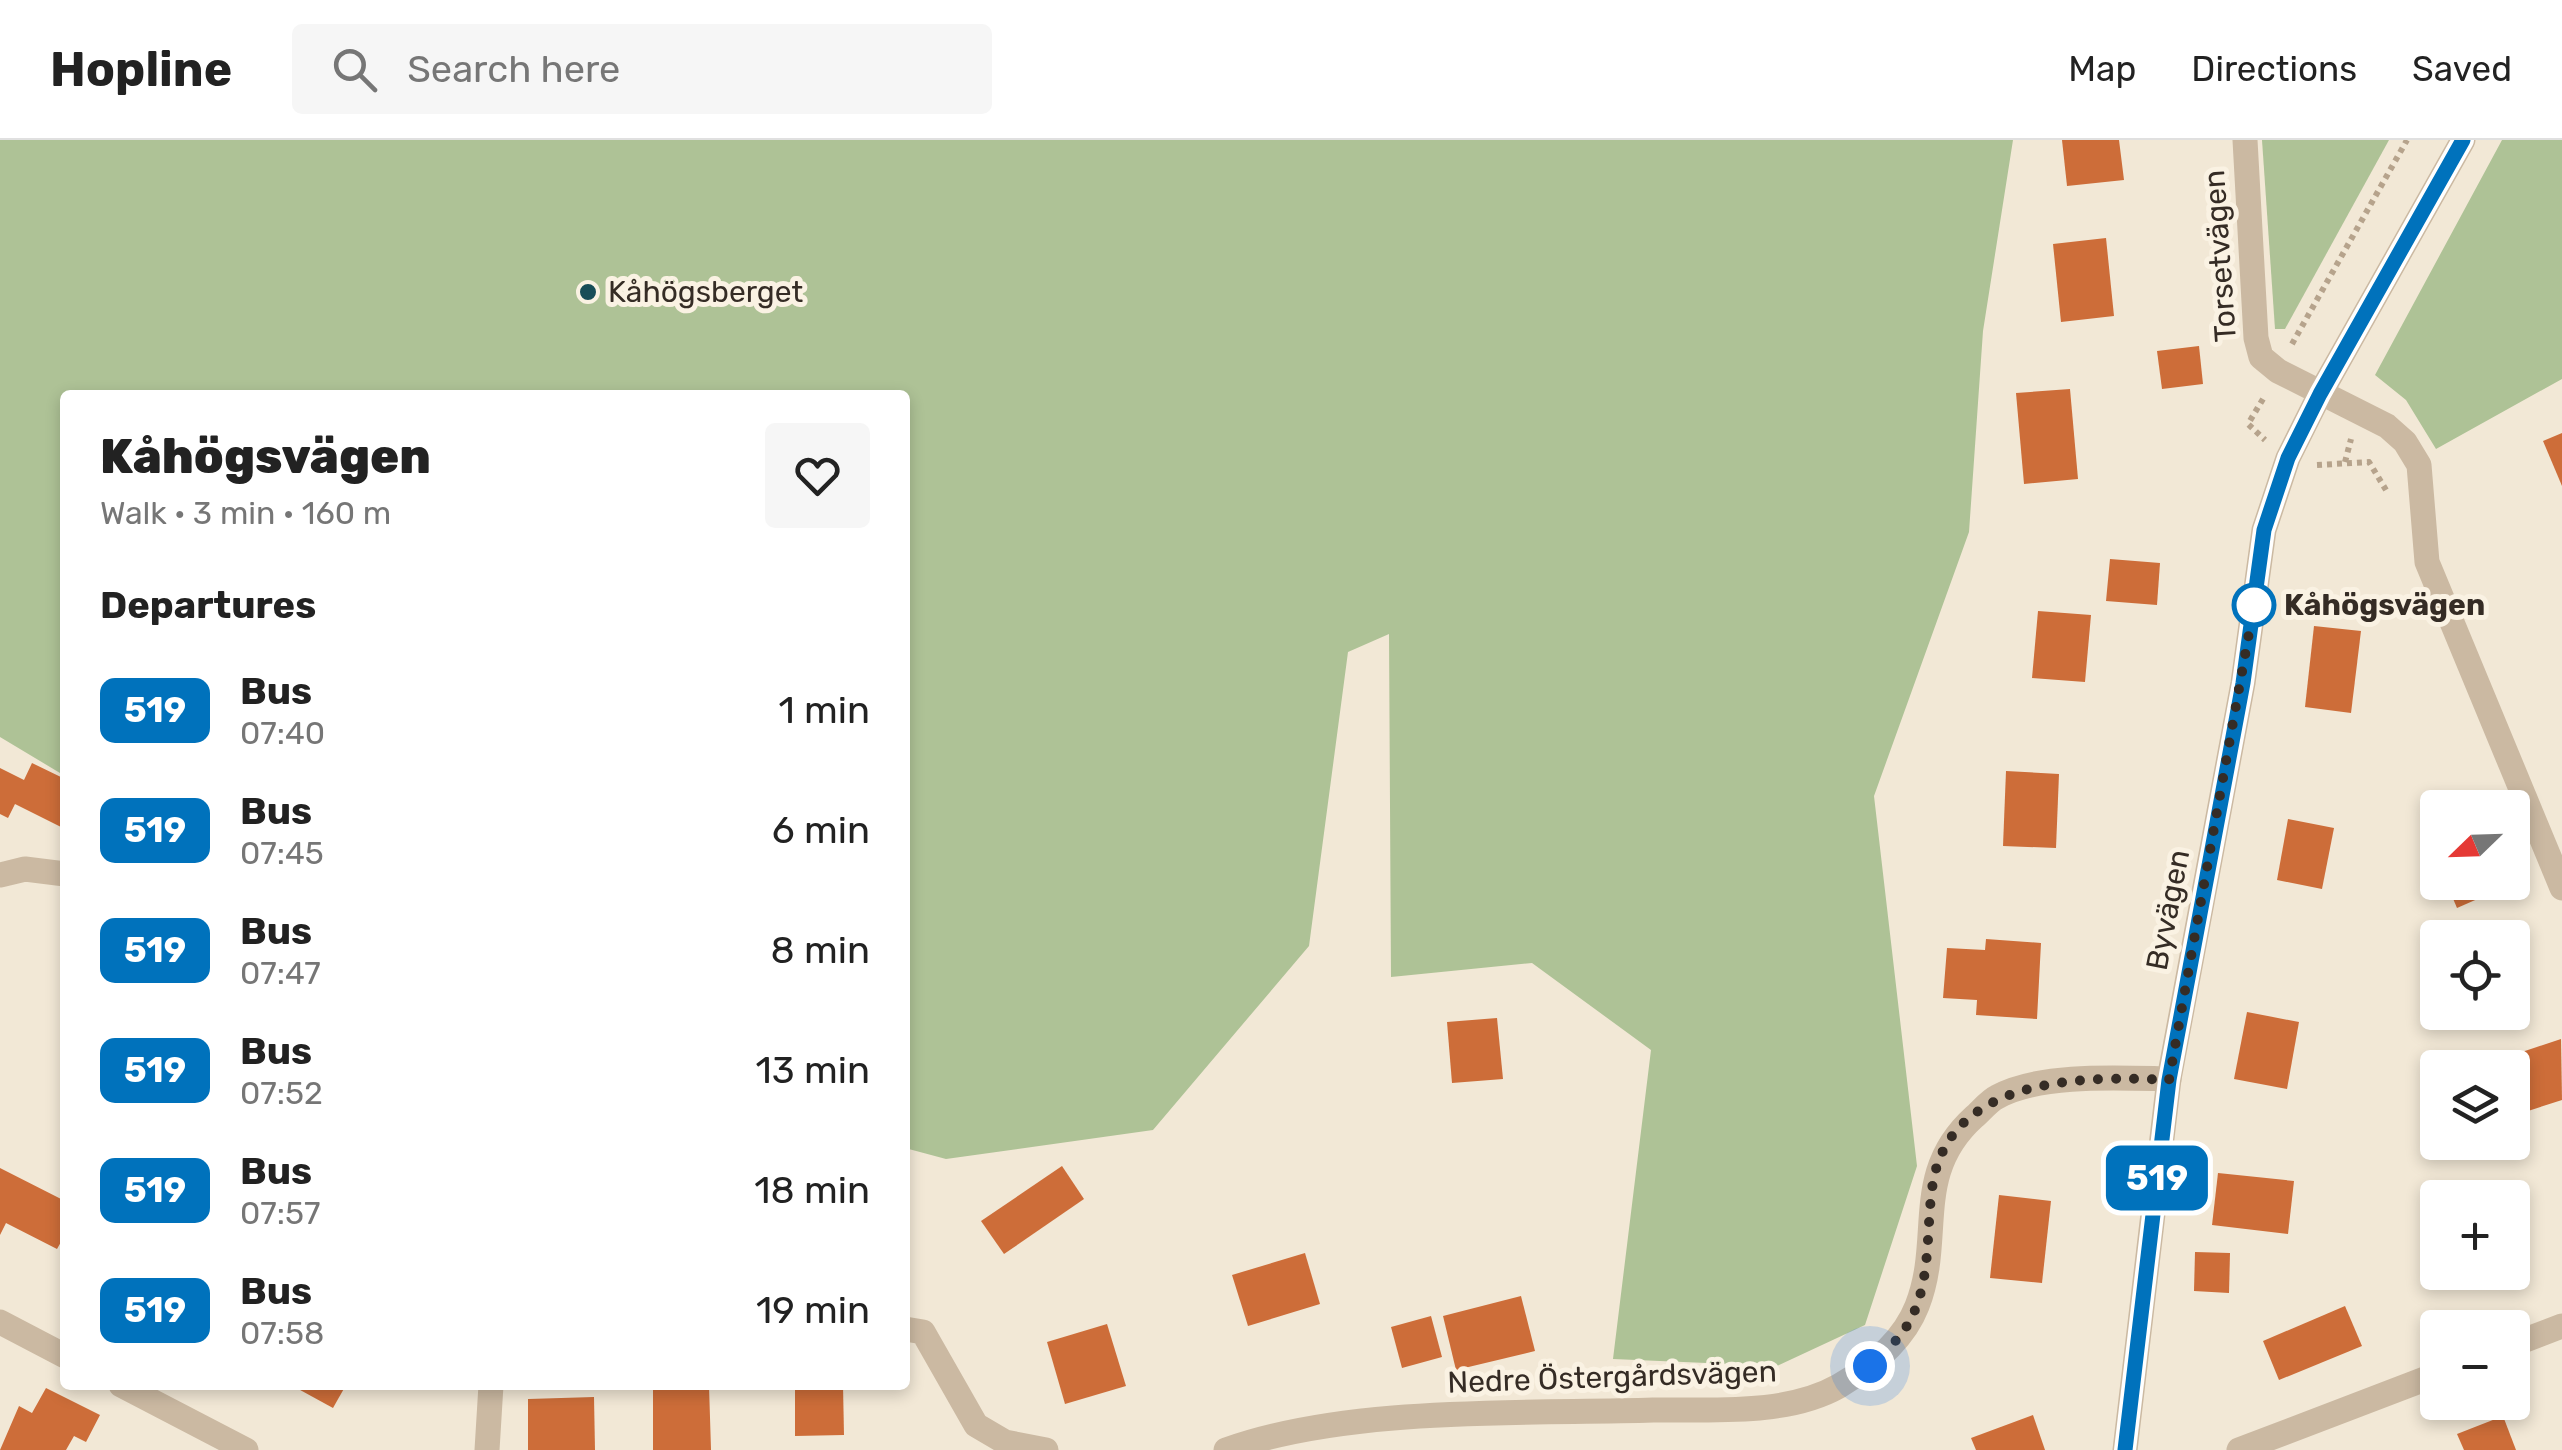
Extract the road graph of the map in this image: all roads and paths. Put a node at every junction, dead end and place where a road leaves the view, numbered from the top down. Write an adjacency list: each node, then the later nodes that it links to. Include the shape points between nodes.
1 (2245, 140): 4 (street, Torsetvägen, via 2256,338 2262,357)
2 (2406, 140): 4 (path)
3 (2464, 140): 5 (street)
4 (2278, 371): 5 (street); 6 (path, via 2248,424)
5 (2320, 394): 6 (street, Byvägen); 10 (street, via 2387,426 2419,465 2426,562)
6 (2290, 454): 7 (path, via 2316,465 2369,462); 11 (street, Byvägen, via 2264,530 2243,683)
7 (2392, 506)
8 (60, 873): 9 (street, via 25,869)
9 (0, 875)
10 (2562, 888)
11 (2169, 1080): 20 (street, Nedre Östergårdsvägen, via 2050,1083 1997,1097 1958,1132 1934,1174 1918,1304 1902,1333 1870,1366 1823,1394 1753,1408 1419,1417); 25 (street, Byvägen)
12 (0, 1322): 16 (street)
13 (2562, 1326): 15 (street)
14 (910, 1330): 23 (street, via 924,1332 964,1407 990,1436)
15 (2530, 1339)
16 (60, 1353)
17 (2420, 1381): 26 (street)
18 (132, 1390): 21 (street)
19 (490, 1390): 22 (street)
20 (1265, 1443): 24 (street, Nedre Östergårdsvägen)
21 (246, 1450)
22 (487, 1450)
23 (1046, 1450)
24 (1226, 1450)
25 (2125, 1450)
26 (2239, 1450)

